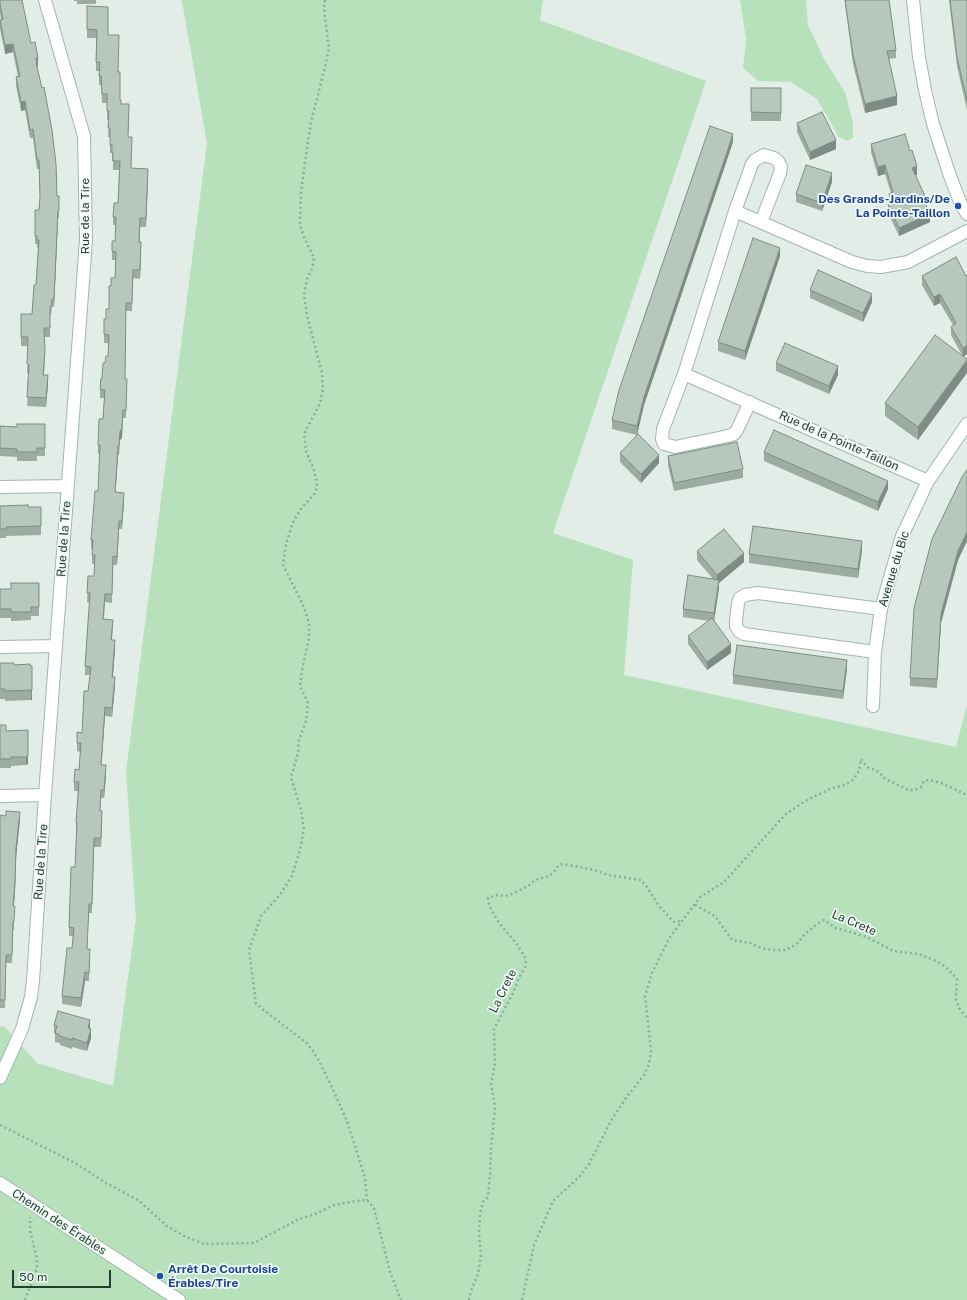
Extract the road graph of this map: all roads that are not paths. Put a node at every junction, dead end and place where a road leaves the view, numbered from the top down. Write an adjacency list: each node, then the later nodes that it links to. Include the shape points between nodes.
1 (45, 0): 11 (street, Rue de la Tire, via 84,136 86,240)
2 (913, 0): 4 (street, via 919,57 933,124 949,173)
3 (735, 211): 5 (street); 5 (street, via 755,160 764,155 774,158 781,167 780,173); 7 (street)
4 (967, 214)
5 (761, 222): 6 (street, via 852,262 867,266 908,262)
6 (967, 231)
7 (684, 374): 8 (street, Rue de la Pointe-Taillon); 8 (street, via 662,435 664,444 675,447 734,434)
8 (750, 402): 10 (street, Rue de la Pointe-Taillon)
9 (967, 424): 10 (street, Avenue du Bic)
10 (928, 481): 13 (street, Avenue du Bic, via 902,536)
11 (68, 486): 12 (street); 14 (street, Rue de la Tire)
12 (0, 487)
13 (882, 609): 16 (street, Avenue du Bic); 16 (street, via 758,593 744,594 737,609 736,626 744,634)
14 (56, 646): 15 (street); 18 (street, Rue de la Tire)
15 (0, 647)
16 (875, 652): 17 (street, Avenue du Bic)
17 (873, 706)
18 (45, 795): 19 (street); 20 (street, Rue de la Tire, via 31,997 22,1030)
19 (0, 796)
20 (0, 1078)
21 (0, 1183): 22 (street, Chemin des Érables)
22 (179, 1300)

